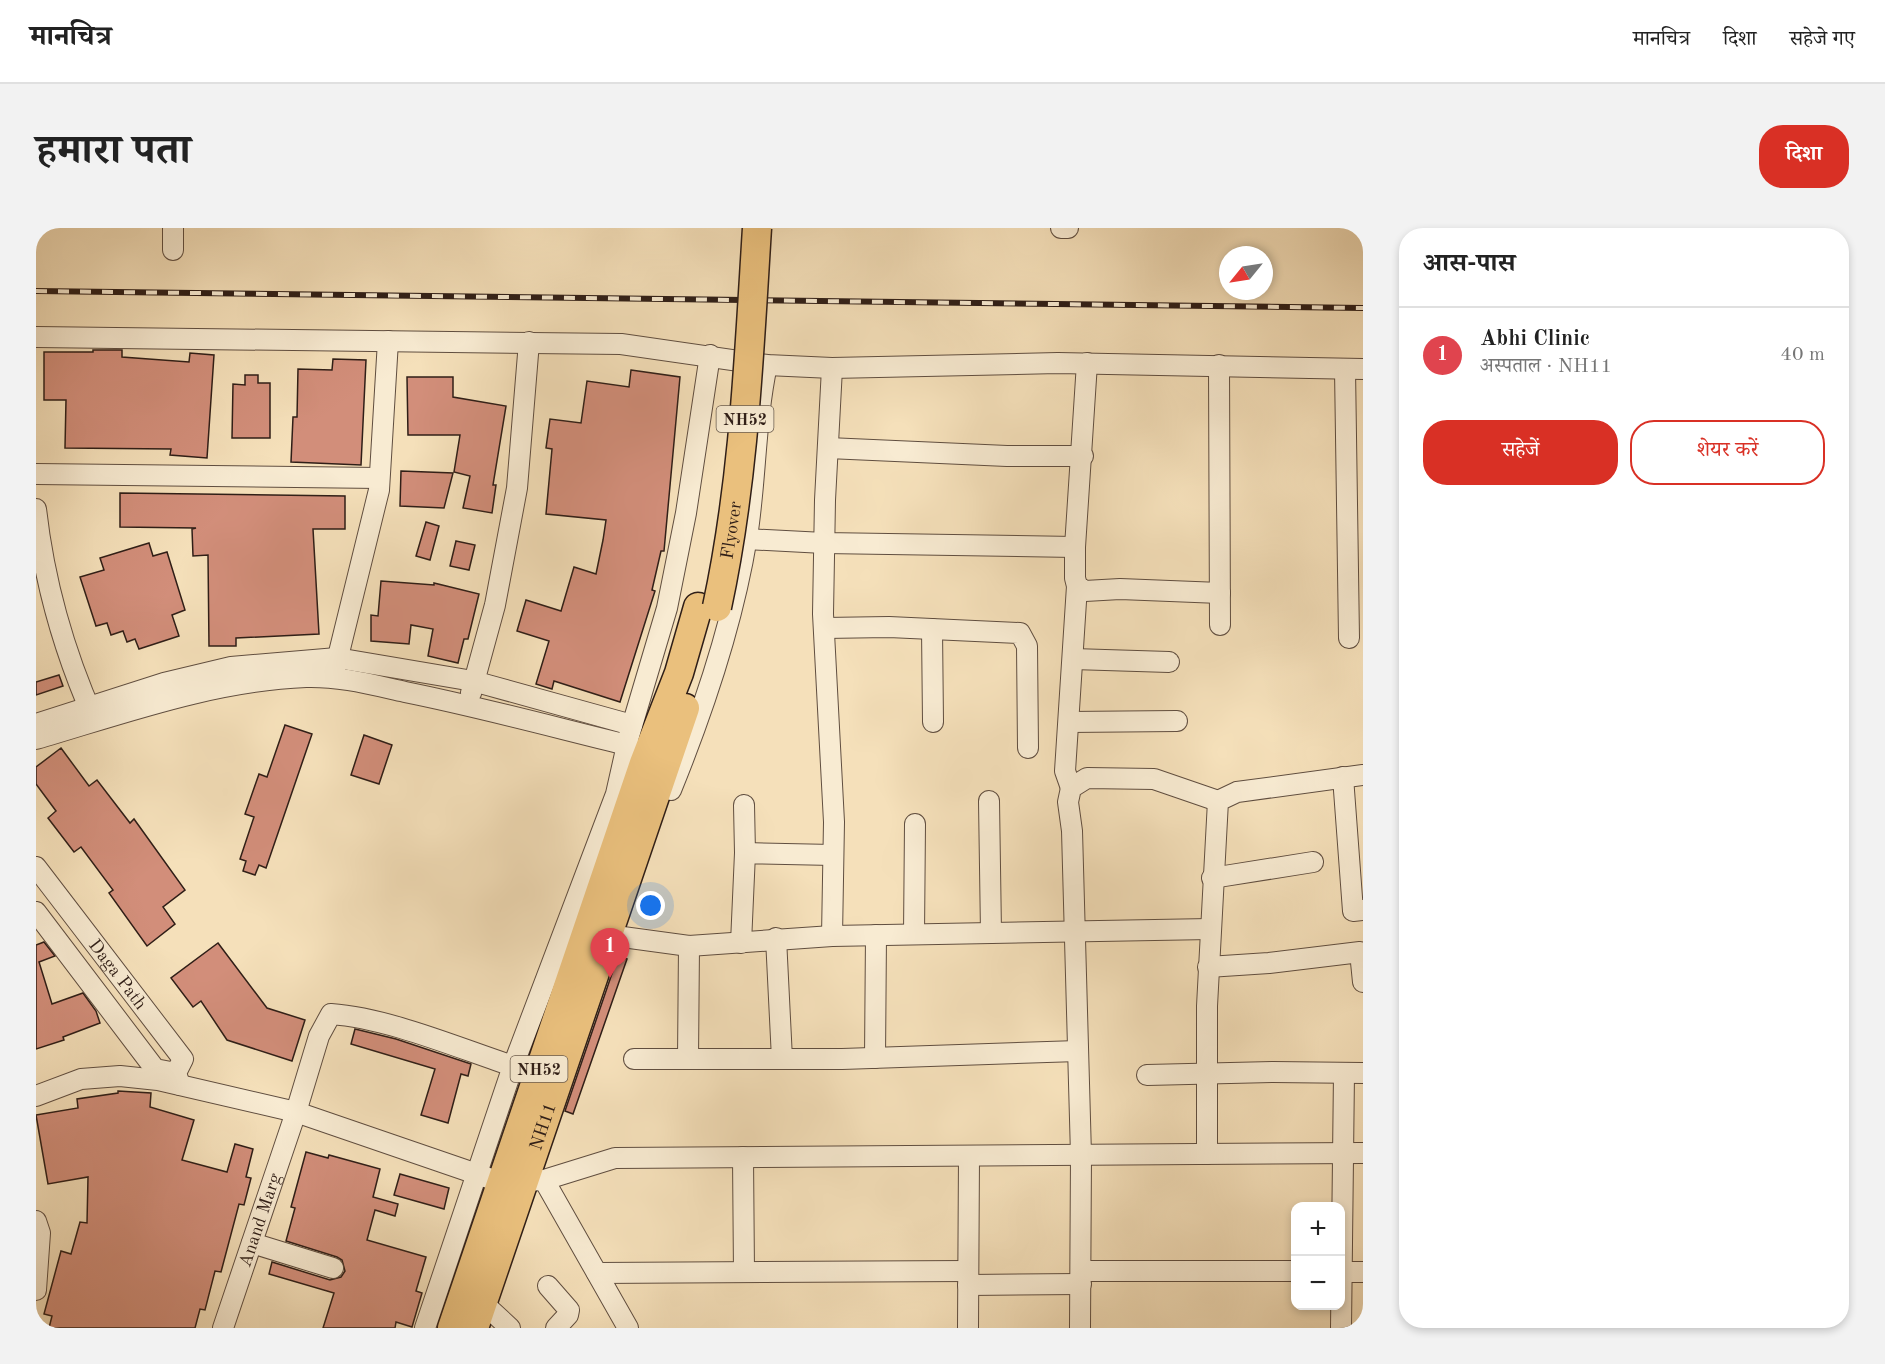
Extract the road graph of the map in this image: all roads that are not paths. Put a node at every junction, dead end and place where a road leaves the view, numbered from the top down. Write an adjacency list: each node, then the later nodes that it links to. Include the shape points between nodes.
1 (173, 228): 6 (street)
2 (741, 228): 26 (highway, Flyover / NH52, via 725,461)
3 (757, 228): 26 (highway, Flyover / NH52, bridge, via 742,460 729,555)
4 (1061, 228): 5 (street)
5 (1066, 228)
6 (173, 250)
7 (36, 338): 8 (street)
8 (388, 341): 9 (street); 19 (street)
9 (529, 342): 10 (street, via 621,344); 34 (street, via 517,488 495,605)
10 (710, 355): 12 (street); 41 (street, via 667,608)
11 (1087, 363): 13 (street); 14 (street); 17 (street)
12 (767, 365): 14 (street); 21 (street)
13 (1219, 365): 15 (street); 25 (street)
14 (832, 368): 16 (street)
15 (1354, 369): 30 (street)
16 (828, 448): 17 (street); 22 (street)
17 (1083, 456): 23 (street)
18 (36, 474): 19 (street)
19 (380, 478): 33 (street)
20 (36, 509): 36 (street, via 41,552)
21 (746, 539): 22 (street); 51 (street, via 726,630 693,735 665,803)
22 (825, 543): 23 (street); 28 (street)
23 (1075, 547): 24 (street)
24 (1077, 586): 25 (street, via 1085,591); 31 (street)
25 (1220, 593): 27 (street)
26 (708, 607): 51 (highway, Flyover / NH52, via 679,673)
27 (1220, 626)
28 (824, 628): 29 (street); 54 (street)
29 (932, 629): 38 (street); 44 (street, via 1020,633 1027,646)
30 (1349, 638)
31 (1073, 659): 32 (street); 39 (street)
32 (1169, 662)
33 (335, 668): 34 (street); 35 (street); 36 (street)
34 (473, 681): 35 (street); 41 (street)
35 (468, 705): 43 (street)
36 (92, 714): 40 (street); 42 (street)
37 (1177, 721): 39 (street)
38 (933, 722)
39 (1069, 722): 47 (street, via 1065,771)
40 (36, 724)
41 (632, 725): 43 (street)
42 (36, 739)
43 (627, 745): 51 (street)
44 (1028, 748)
45 (1363, 775): 46 (street)
46 (1343, 777): 49 (street, via 1237,792); 58 (street, via 1353,911)
47 (1071, 788): 49 (street, via 1087,778 1154,779); 62 (street, via 1068,802)
48 (989, 801): 61 (street)
49 (1218, 801): 57 (street)
50 (744, 805): 53 (street)
51 (630, 809): 64 (highway, NH11 / NH52); 77 (street); 90 (highway, NH52)
52 (915, 824): 63 (street)
53 (745, 853): 54 (street); 68 (street)
54 (833, 855): 66 (street)
55 (1313, 862): 57 (street)
56 (37, 872): 81 (street, Daga Path, via 183,1059)
57 (1212, 879): 60 (street)
58 (1363, 910)
59 (36, 912): 81 (street, via 155,1069)
60 (1210, 929): 62 (street); 70 (street)
61 (991, 933): 62 (street); 63 (street)
62 (1075, 933): 72 (street)
63 (914, 934): 65 (street)
64 (608, 935): 69 (street); 90 (highway, NH11 / NH52)
65 (876, 935): 66 (street); 73 (street)
66 (832, 936): 67 (street)
67 (776, 938): 68 (street); 76 (street)
68 (741, 943): 69 (street)
69 (689, 946): 75 (street)
70 (1208, 967): 71 (street, via 1360,952); 79 (street)
71 (1363, 982)
72 (1078, 1051): 73 (street); 87 (street)
73 (875, 1058): 76 (street)
74 (634, 1059): 75 (street)
75 (688, 1059): 76 (street)
76 (782, 1059)
77 (513, 1066): 83 (street, Anand Marg, via 393,1027 331,1014 319,1035); 90 (street)
78 (1354, 1073): 79 (street); 84 (street)
79 (1208, 1074): 80 (street); 86 (street)
80 (1147, 1075)
81 (178, 1079): 82 (street, via 81,1079); 83 (street)
82 (36, 1096)
83 (296, 1112): 90 (street); 92 (street, Anand Marg)
84 (1342, 1153): 85 (street); 86 (street); 93 (street)
85 (1363, 1153)
86 (1207, 1154): 87 (street)
87 (1081, 1155): 88 (street); 101 (street)
88 (969, 1156): 89 (street); 100 (street)
89 (742, 1157): 90 (street, via 615,1158); 96 (street)
90 (512, 1179): 99 (street); 105 (highway, NH11 / NH52); 107 (street); 108 (highway, NH52)
91 (36, 1221): 103 (street, via 40,1233)
92 (252, 1243): 94 (street); 106 (street, Anand Marg)
93 (1341, 1256)
94 (333, 1268)
95 (1291, 1271): 101 (street)
96 (744, 1272): 99 (street); 100 (street)
97 (1345, 1272): 98 (street)
98 (1363, 1272)
99 (597, 1273): 111 (street)
100 (968, 1278): 101 (street); 112 (street)
101 (1081, 1278): 113 (street)
102 (548, 1286): 110 (street, via 569,1310)
103 (36, 1290)
104 (1341, 1310): 114 (street)
105 (478, 1316): 109 (street)
106 (223, 1328)
107 (425, 1328)
108 (452, 1328)
109 (510, 1328)
110 (556, 1328)
111 (628, 1328)
112 (968, 1328)
113 (1080, 1328)
114 (1341, 1328)

